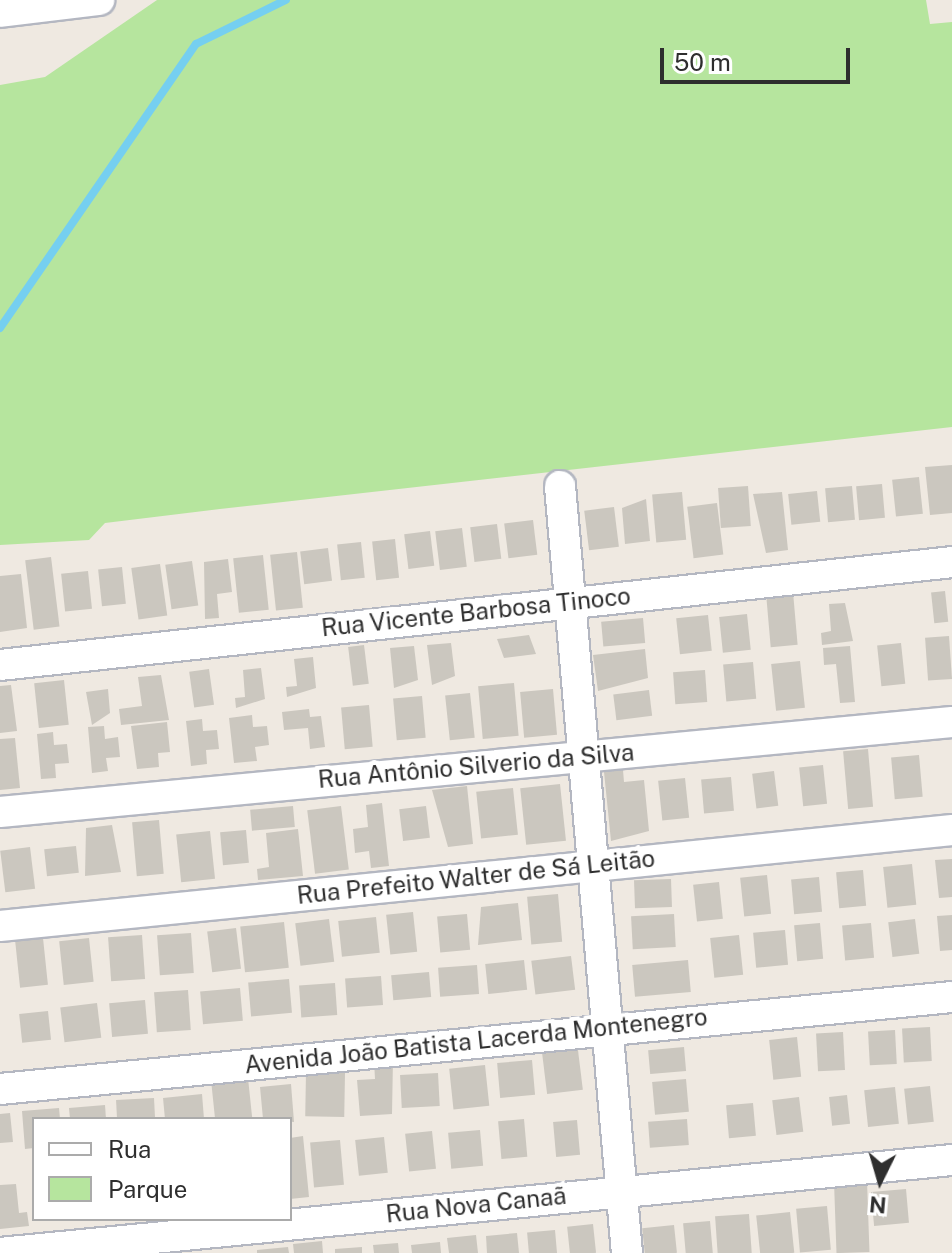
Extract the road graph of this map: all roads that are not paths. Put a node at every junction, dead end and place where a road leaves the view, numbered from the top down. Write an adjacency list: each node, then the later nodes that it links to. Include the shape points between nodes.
1 (99, 0): 2 (street)
2 (0, 12)
3 (560, 486): 5 (street)
4 (952, 562): 5 (street, Rua Vicente Barbosa Tinoco)
5 (569, 600): 6 (street, Rua Vicente Barbosa Tinoco); 8 (street)
6 (0, 665)
7 (952, 722): 8 (street, Rua Antônio Silverio da Silva)
8 (585, 755): 9 (street, Rua Antônio Silverio da Silva); 11 (street)
9 (0, 812)
10 (952, 830): 11 (street, Rua Prefeito Walter de Sá Leitão)
11 (593, 864): 12 (street, Rua Prefeito Walter de Sá Leitão); 14 (street)
12 (0, 926)
13 (952, 997): 14 (street, Avenida João Batista Lacerda Montenegro)
14 (602, 1026): 15 (street, Avenida João Batista Lacerda Montenegro); 17 (street)
15 (0, 1089)
16 (952, 1160): 17 (street, Rua Nova Canaã)
17 (621, 1191): 18 (street, Rua Nova Canaã); 19 (street)
18 (0, 1253)
19 (627, 1253)

